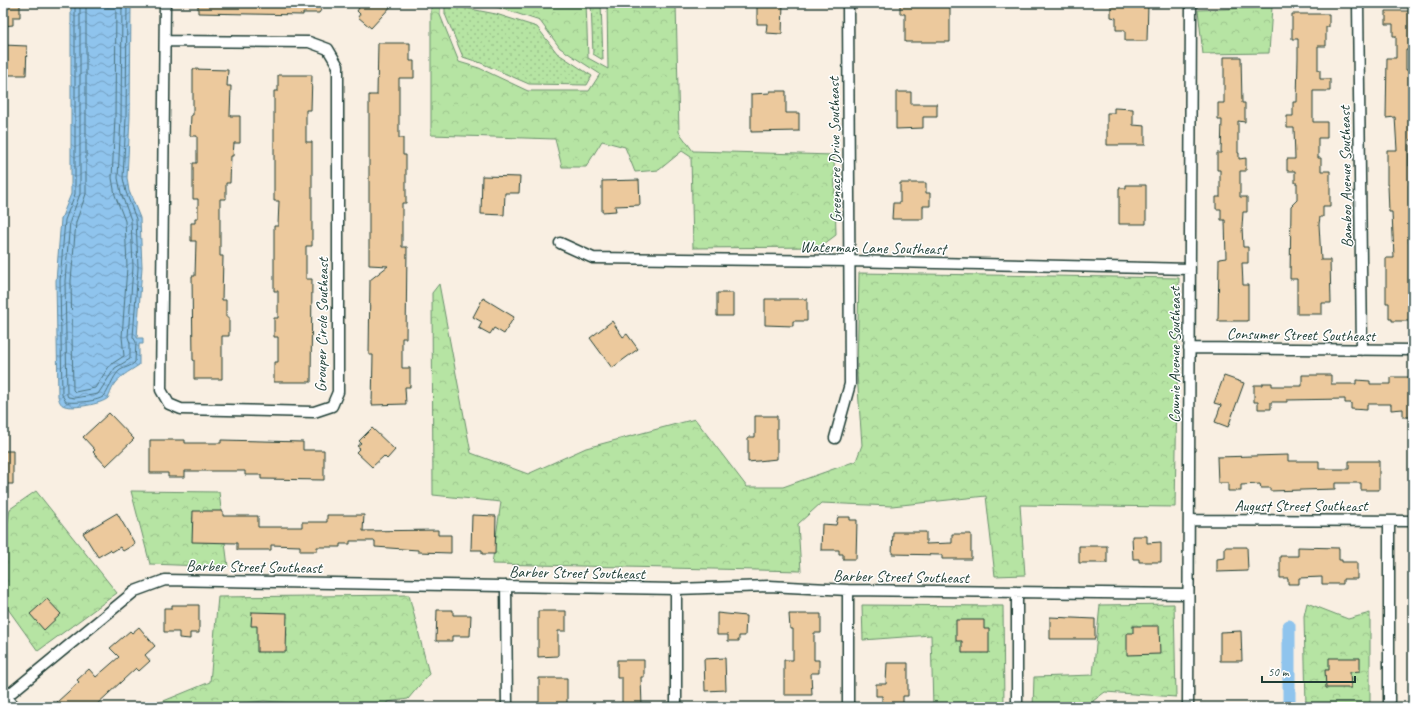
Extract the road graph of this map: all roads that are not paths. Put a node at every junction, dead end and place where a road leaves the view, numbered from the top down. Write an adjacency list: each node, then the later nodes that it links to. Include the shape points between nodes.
1 (164, 3): 5 (street, Grouper Circle Southeast)
2 (848, 3): 7 (street, Greenacre Drive Southeast)
3 (1191, 3): 8 (street, Cownie Avenue Southeast)
4 (1358, 3): 10 (street, Bamboo Avenue Southeast)
5 (165, 41): 5 (street, Grouper Circle Southeast, via 162,390 169,404 181,409 314,412 332,406 338,392 338,66 328,49 309,42)
6 (560, 243): 7 (street, Waterman Lane Southeast, via 593,258)
7 (849, 261): 8 (street, Waterman Lane Southeast); 12 (street, Greenacre Drive Southeast, via 850,384)
8 (1190, 269): 9 (street, Cownie Avenue Southeast)
9 (1189, 348): 10 (street, Consumer Street Southeast); 13 (street, Cownie Avenue Southeast)
10 (1362, 350): 11 (street, Consumer Street Southeast)
11 (1413, 350)
12 (835, 438)
13 (1190, 520): 14 (street, August Street Southeast); 20 (street, Cownie Avenue Southeast)
14 (1389, 521): 15 (street, August Street Southeast); 28 (street)
15 (1413, 521)
16 (506, 586): 17 (street, Barber Street Southeast); 21 (street, Barber Street Southeast, via 165,580 135,591); 23 (street)
17 (676, 589): 18 (street, Barber Street Southeast, via 769,586); 24 (street)
18 (848, 590): 19 (street, Barber Street Southeast); 25 (street)
19 (1017, 593): 20 (street, Barber Street Southeast); 26 (street)
20 (1188, 594): 27 (street, Cownie Avenue Southeast)
21 (5, 695): 22 (street)
22 (15, 707)
23 (507, 707)
24 (676, 707)
25 (848, 707)
26 (1017, 707)
27 (1188, 707)
28 (1389, 707)

